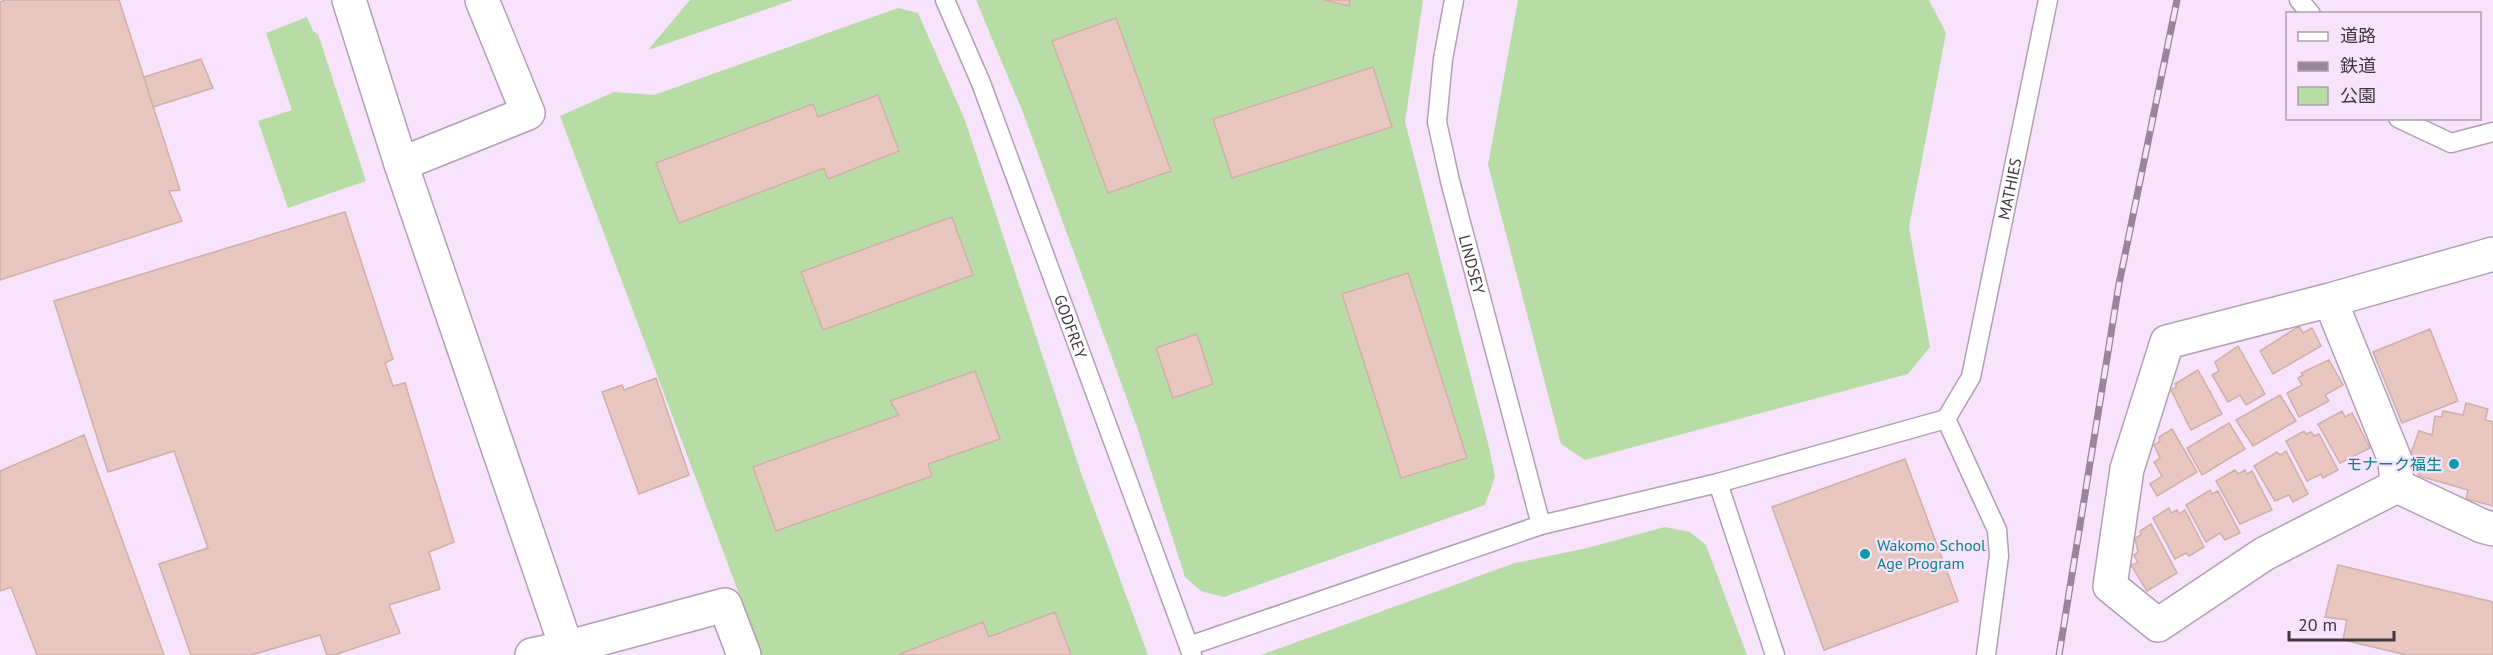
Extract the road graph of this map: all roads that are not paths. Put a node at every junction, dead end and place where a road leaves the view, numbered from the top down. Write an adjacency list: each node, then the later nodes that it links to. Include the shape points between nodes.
1 (349, 0): 10 (street)
2 (482, 0): 10 (street, via 528,113)
3 (945, 0): 19 (lane, GODFREY, via 981,84)
4 (1454, 0): 16 (lane, LINDSEY, via 1437,122)
5 (2048, 0): 13 (lane, MATHIES, via 1971,378)
6 (2299, 0): 7 (lane)
7 (2309, 12)
8 (2402, 120): 9 (lane, via 2451,143)
9 (2493, 132)
10 (401, 164): 18 (street)
11 (2493, 254): 12 (street)
12 (2330, 300): 15 (street, via 2395,460); 15 (street, via 2167,342 2127,469 2110,586 2158,625 2264,554)
13 (1946, 419): 14 (lane); 23 (lane, via 1997,530 1999,556)
14 (1718, 483): 16 (lane); 22 (lane)
15 (2397, 486): 17 (street)
16 (1541, 525): 19 (lane)
17 (2493, 529)
18 (568, 651): 20 (street); 21 (street, via 725,605)
19 (1190, 651)
20 (532, 655)
21 (744, 655)
22 (1775, 655)
23 (1986, 655)

